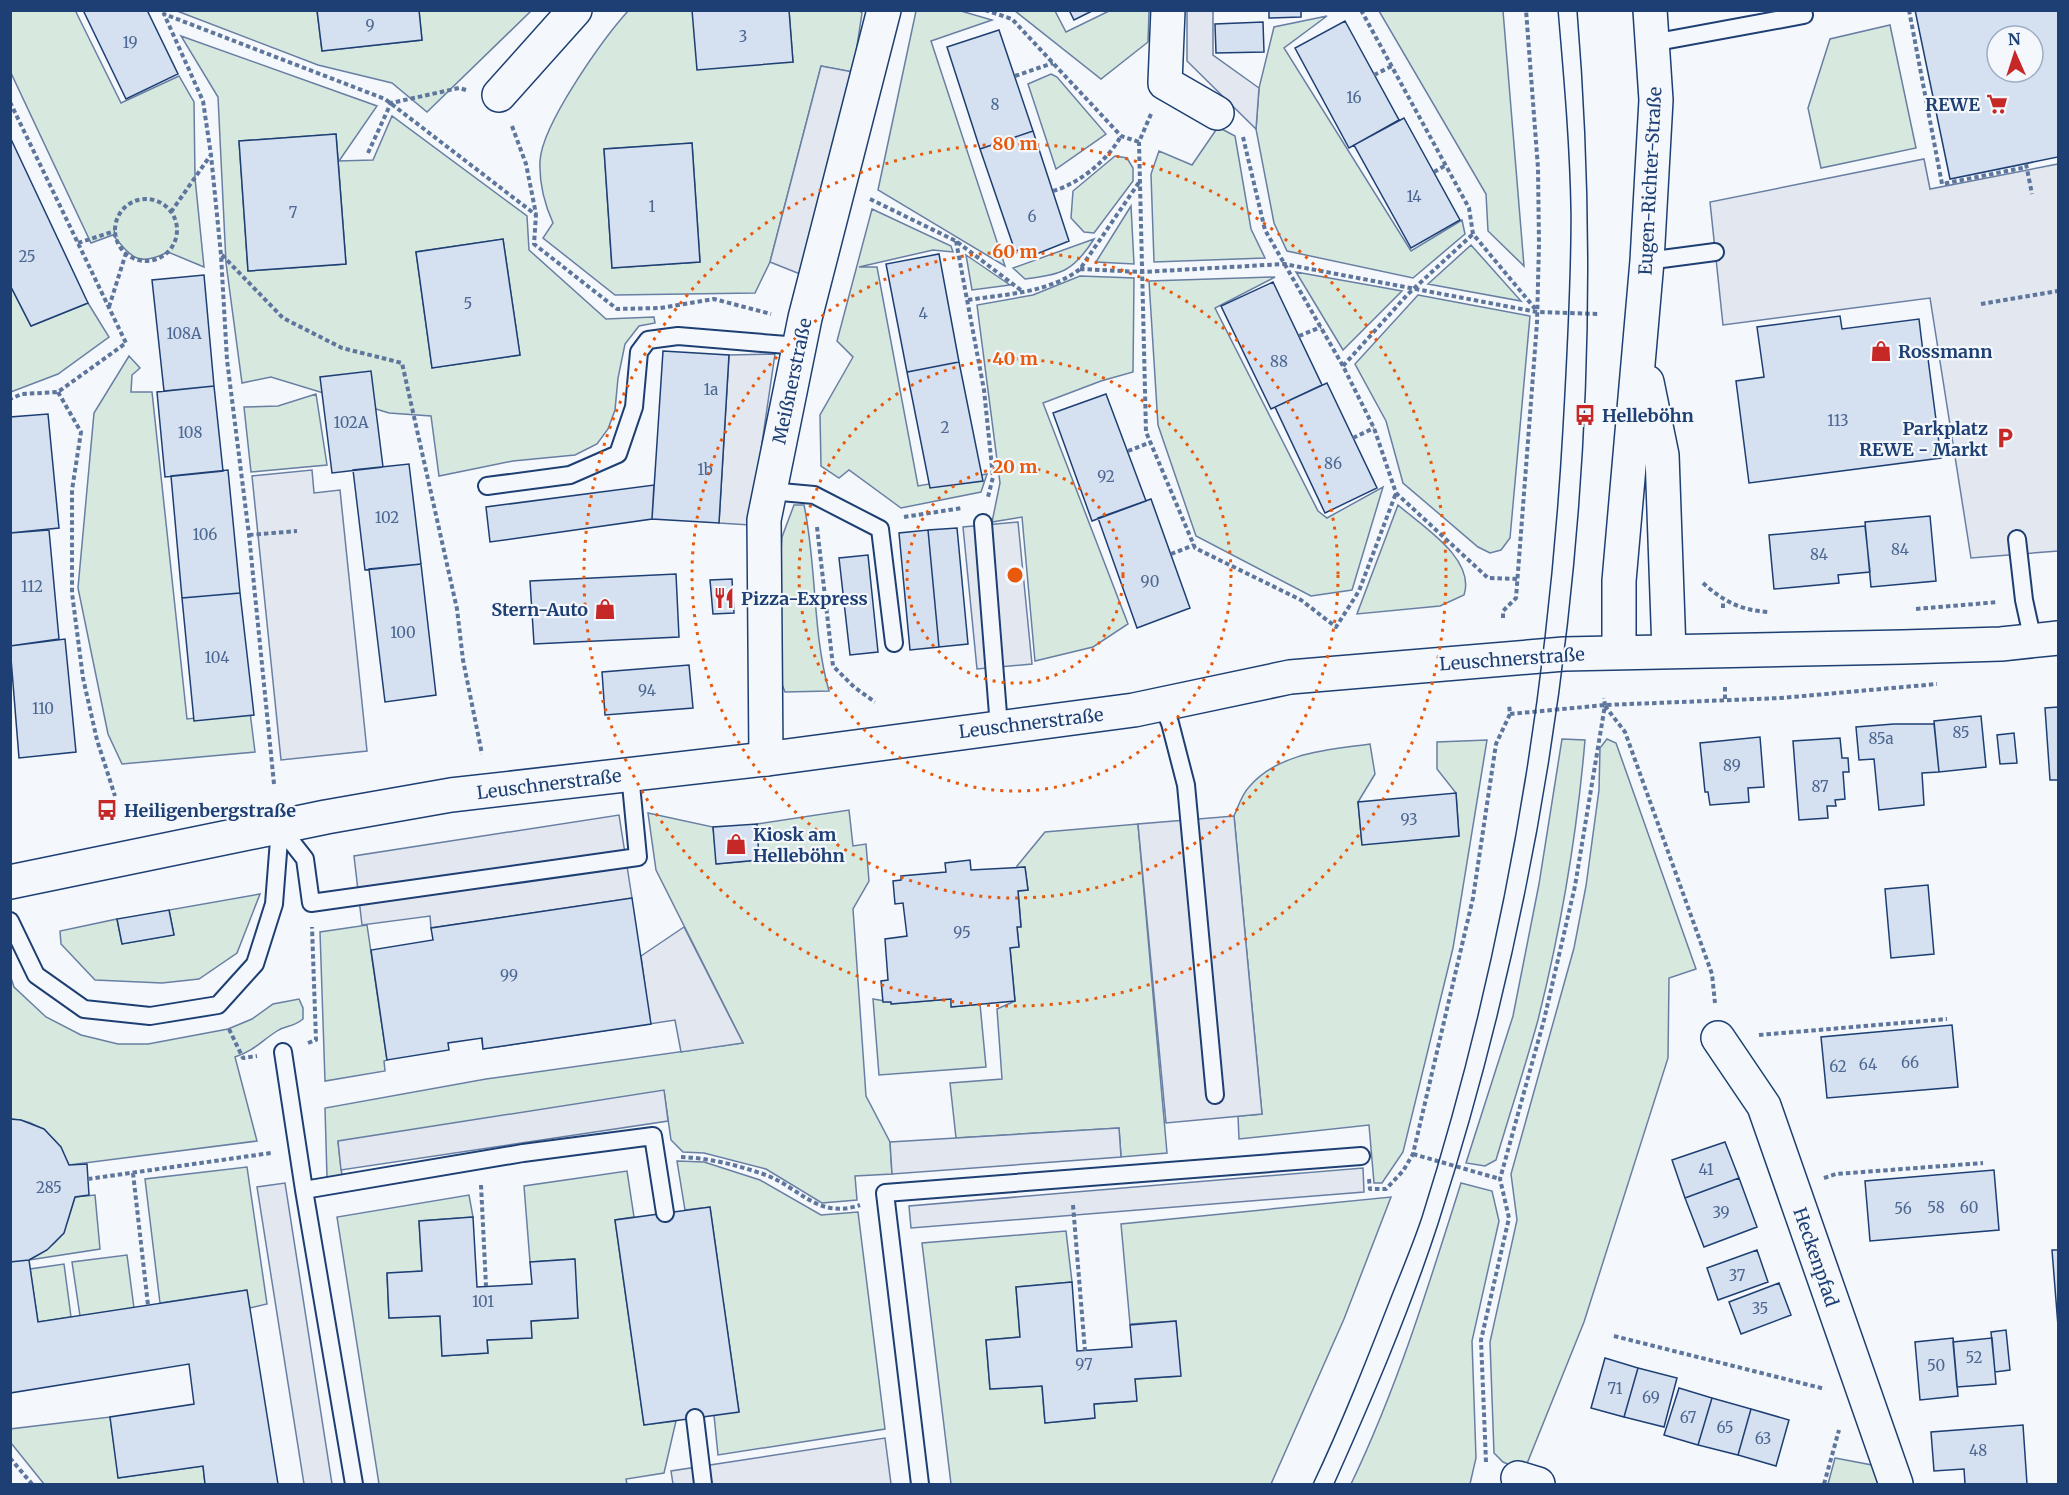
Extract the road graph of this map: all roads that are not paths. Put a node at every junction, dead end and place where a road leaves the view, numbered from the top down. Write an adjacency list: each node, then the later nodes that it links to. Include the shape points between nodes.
1 (575, 10): 7 (main road)
2 (884, 10): 11 (main road, Meißnerstraße)
3 (1168, 10): 8 (main road, via 1165,83)
4 (1650, 10): 6 (main road, Eugen-Richter-Straße)
5 (1803, 10): 6 (lane, via 1803,15)
6 (1653, 43): 10 (main road, Eugen-Richter-Straße, via 1656,99)
7 (499, 95)
8 (1230, 122)
9 (1715, 252): 10 (lane)
10 (1647, 261): 12 (main road, Eugen-Richter-Straße)
11 (802, 332): 13 (lane, via 648,340 639,352 633,407 618,454 570,475); 14 (main road, Meißnerstraße)
12 (1640, 351): 19 (main road, Eugen-Richter-Straße, via 1662,455); 20 (main road, Eugen-Richter-Straße, via 1619,581)
13 (487, 486)
14 (770, 491): 18 (lane, via 814,495 880,529); 23 (main road, Meißnerstraße, via 764,520)
15 (983, 523): 22 (lane)
16 (2017, 539): 17 (lane, via 2024,600)
17 (2046, 639): 19 (main road, Leuschnerstraße, via 1914,647)
18 (894, 643)
19 (1669, 651): 20 (main road, Leuschnerstraße)
20 (1619, 653): 21 (main road, Leuschnerstraße, via 1564,654 1290,677)
21 (1162, 704): 22 (main road, Leuschnerstraße); 30 (lane, via 1186,785)
22 (999, 727): 23 (main road, Leuschnerstraße)
23 (766, 759): 24 (main road, Leuschnerstraße)
24 (630, 774): 25 (main road, Leuschnerstraße, via 451,795); 25 (lane, via 638,857 311,903 305,859)
25 (280, 827): 26 (main road, Leuschnerstraße); 27 (lane, via 274,904 255,964 218,1005 150,1016 84,1009 36,975)
26 (10, 882)
27 (10, 921)
28 (1718, 1038): 38 (main road, Heckenpfad, via 1764,1106 1856,1391)
29 (283, 1052): 32 (lane)
30 (1215, 1095)
31 (1361, 1156): 37 (lane, via 885,1193)
32 (304, 1190): 33 (lane, via 653,1136); 35 (lane)
33 (665, 1213)
34 (695, 1418): 36 (lane)
35 (354, 1485)
36 (703, 1485)
37 (920, 1485)
38 (1896, 1485)

